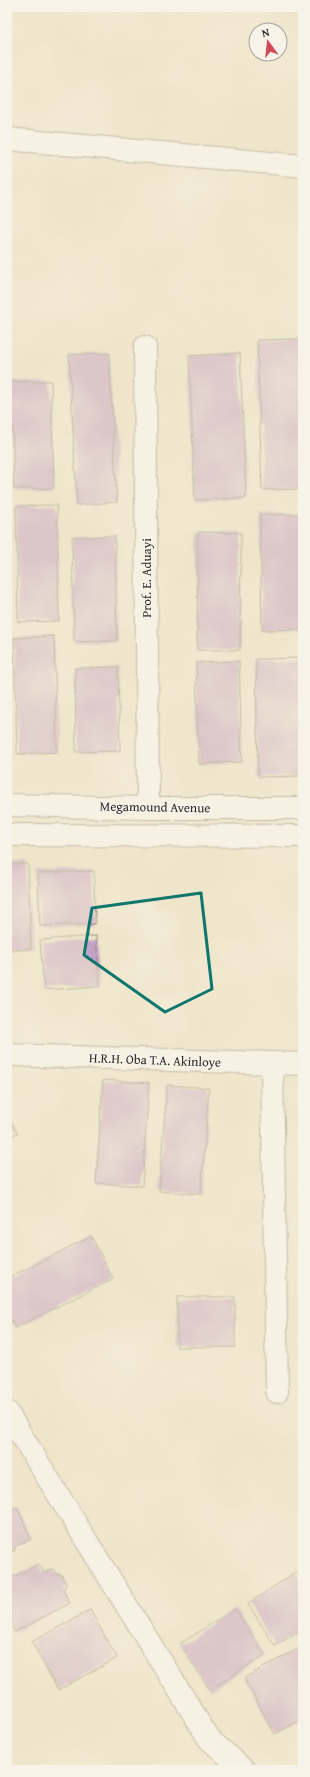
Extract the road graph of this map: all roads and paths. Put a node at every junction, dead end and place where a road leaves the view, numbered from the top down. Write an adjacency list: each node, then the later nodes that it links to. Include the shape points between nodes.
1 (7, 138): 2 (street)
2 (303, 166)
3 (145, 347): 5 (street, Prof. E. Aduayi)
4 (7, 805): 5 (street, Megamound Avenue)
5 (148, 808): 6 (street, Megamound Avenue)
6 (303, 808)
7 (7, 835): 8 (street)
8 (303, 836)
9 (7, 1055): 10 (street, H.R.H. Oba T.A. Akinloye)
10 (272, 1063): 11 (street, H.R.H. Oba T.A. Akinloye); 12 (street)
11 (303, 1064)
12 (277, 1392)
13 (7, 1412): 14 (street, via 209,1739)
14 (244, 1770)

